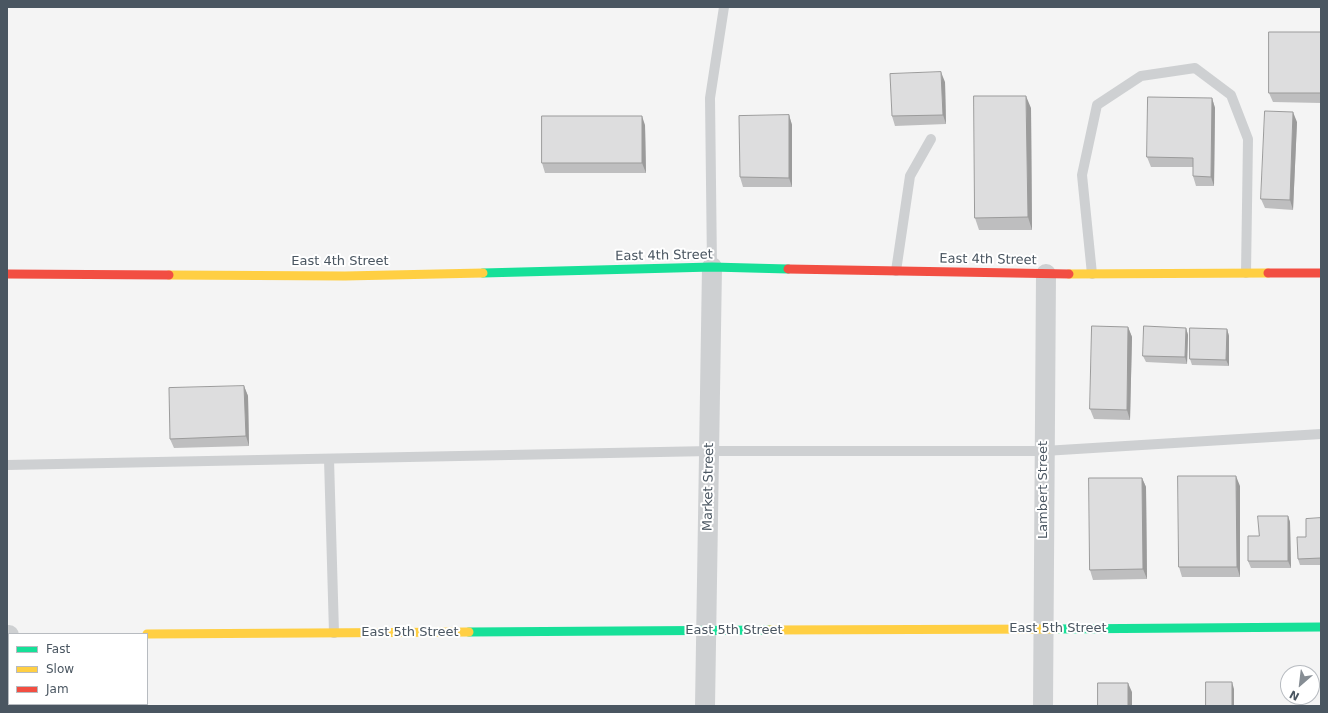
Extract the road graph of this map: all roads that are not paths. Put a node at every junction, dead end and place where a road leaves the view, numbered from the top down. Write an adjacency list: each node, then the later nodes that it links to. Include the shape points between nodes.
1 (724, 7): 3 (lane, via 710,98)
2 (931, 139): 4 (lane, via 910,176)
3 (712, 267): 4 (main road, East 4th Street); 7 (main road, East 4th Street, via 345,276); 11 (street, Market Street)
4 (896, 271): 8 (main road, East 4th Street)
5 (1246, 273): 6 (main road, East 4th Street); 9 (main road, East 4th Street); 9 (lane, via 1248,139 1231,95 1195,68 1141,76 1097,105 1082,175)
6 (1321, 273)
7 (7, 274)
8 (1046, 274): 9 (main road, East 4th Street); 12 (street, Lambert Street)
9 (1092, 274)
10 (1321, 434): 12 (lane)
11 (710, 451): 12 (lane); 13 (lane); 17 (street, Market Street)
12 (1044, 451): 16 (street, Lambert Street)
13 (329, 459): 14 (lane); 18 (lane)
14 (7, 465)
15 (1321, 627): 16 (main road, East 5th Street)
16 (1044, 629): 17 (main road, East 5th Street); 21 (street, Lambert Street)
17 (707, 631): 18 (main road, East 5th Street); 20 (street, Market Street)
18 (334, 633): 19 (main road, East 5th Street)
19 (148, 634)
20 (705, 706)
21 (1043, 706)

